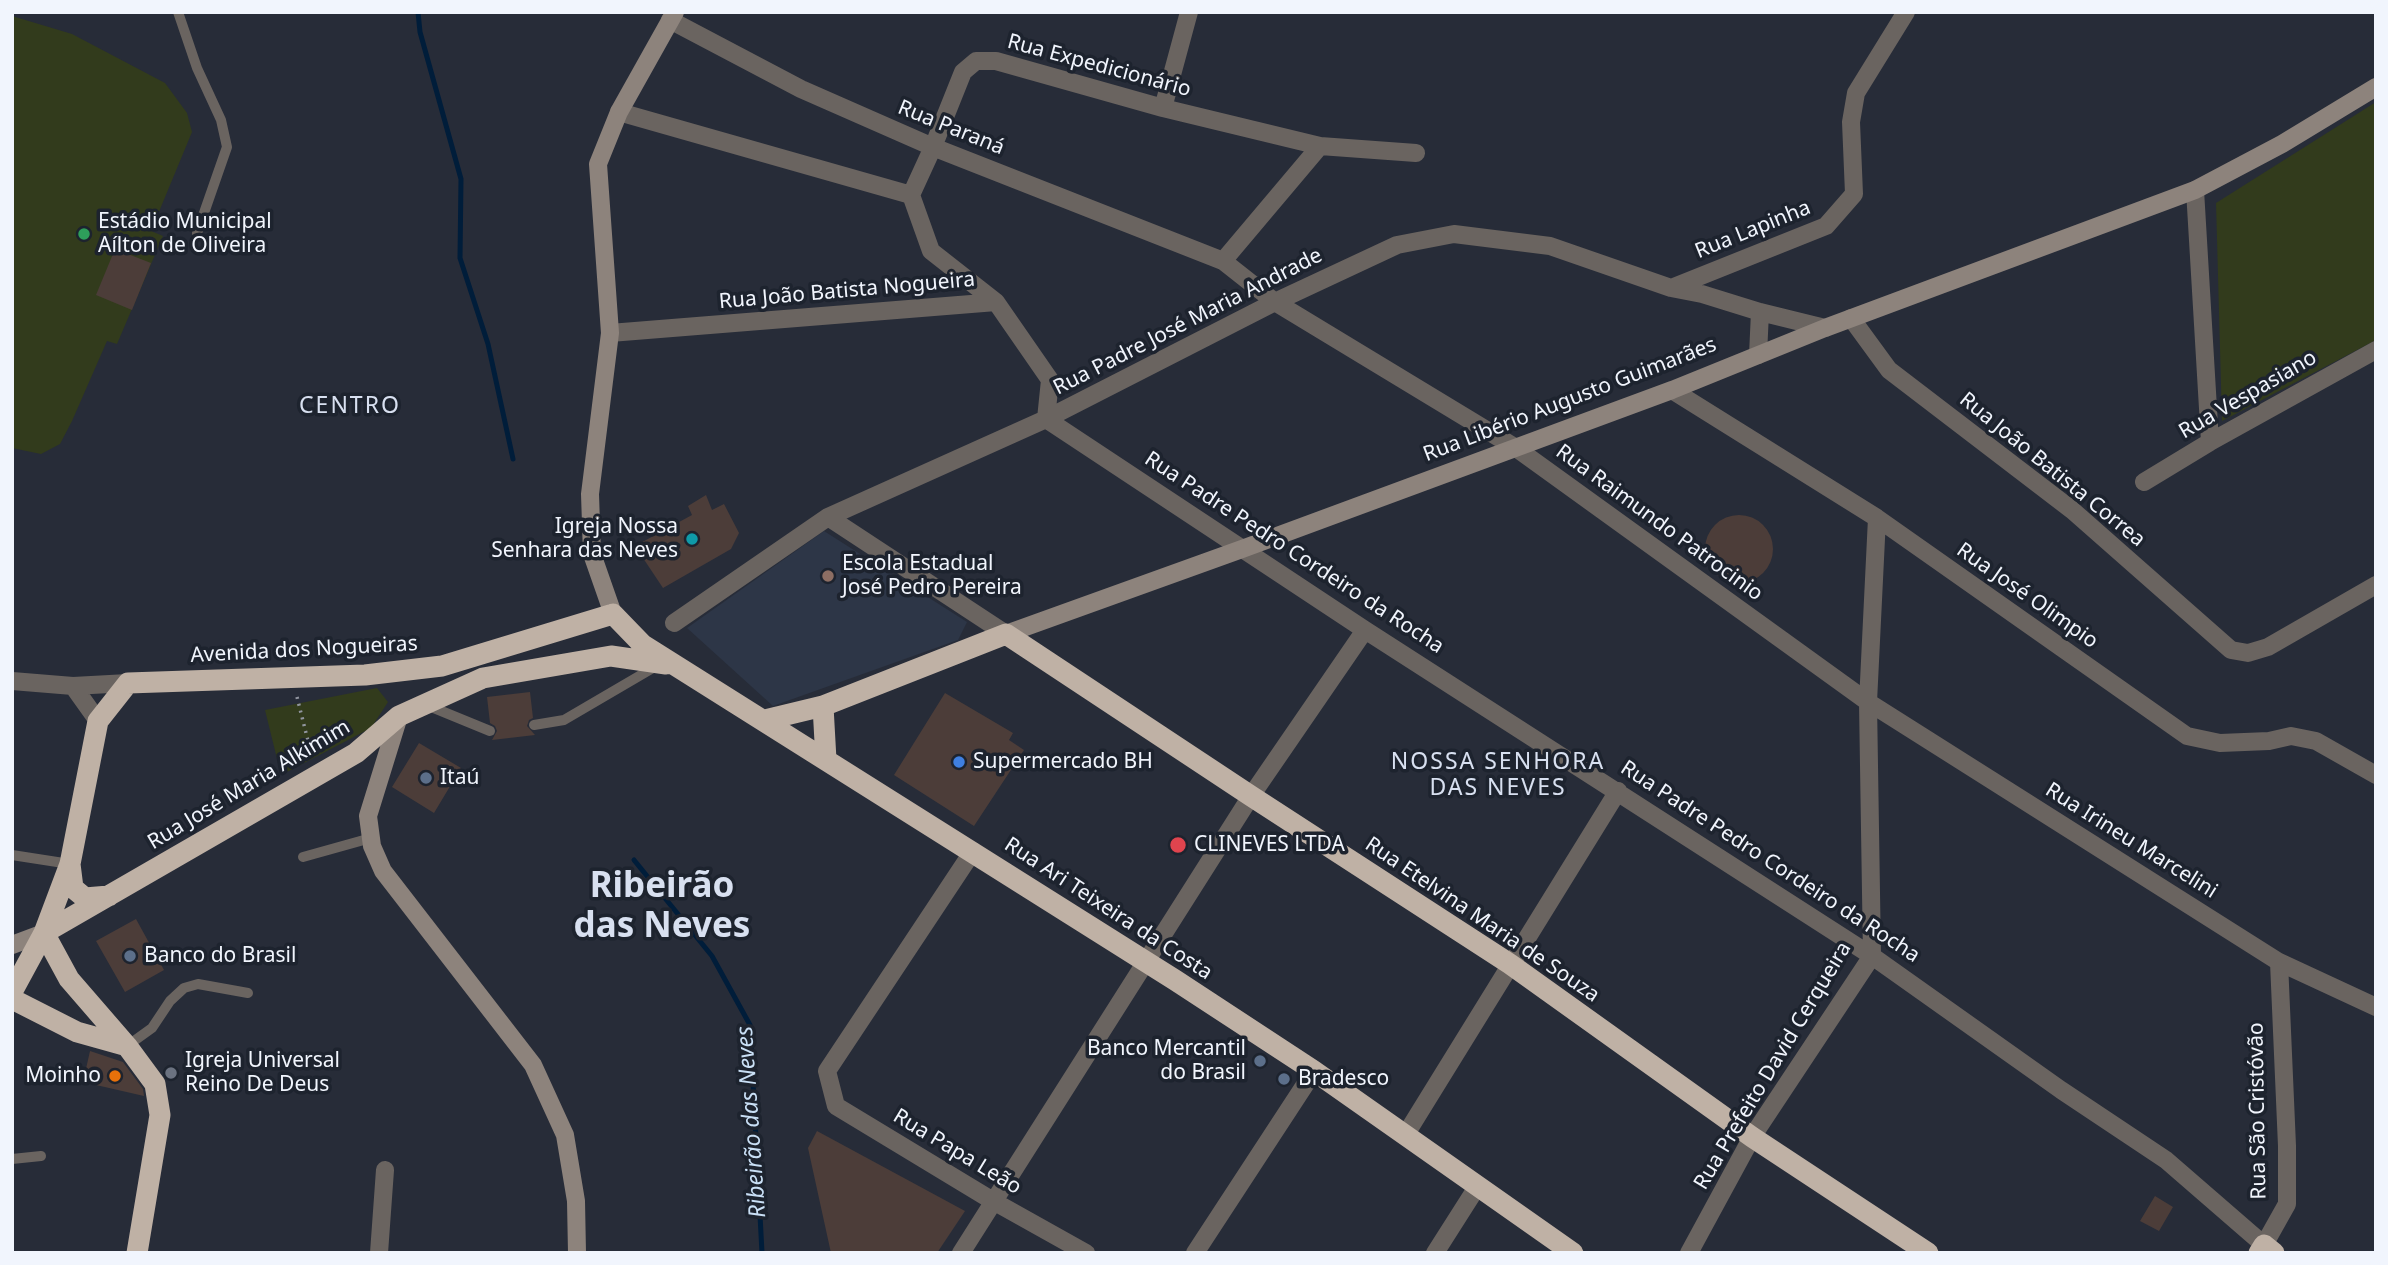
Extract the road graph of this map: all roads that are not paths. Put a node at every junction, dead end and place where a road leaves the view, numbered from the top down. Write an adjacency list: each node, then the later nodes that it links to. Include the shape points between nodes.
1 (178, 12): 13 (lane, via 227,147)
2 (1189, 12): 6 (street)
3 (1906, 12): 15 (street, Rua Lapinha, via 1856,93 1854,194 1826,226)
4 (672, 16): 7 (street); 9 (street, Rua Paraná, via 801,89)
5 (2376, 87): 11 (street, Rua Libério Augusto Guimarães)
6 (1163, 108): 8 (street, Rua Expedicionário); 9 (street, Rua Expedicionário, via 996,61 976,61 963,72)
7 (619, 112): 12 (street); 21 (street, via 598,164)
8 (1320, 146): 10 (street, Rua Expedicionário); 14 (street)
9 (933, 147): 12 (street, Rua Expedicionário); 14 (street, Rua Paraná)
10 (1416, 153)
11 (2195, 190): 19 (street, Rua Libério Augusto Guimarães); 26 (street)
12 (911, 195): 16 (street, via 930,251)
13 (197, 233)
14 (1223, 261): 17 (street, Rua Paraná)
15 (1671, 288): 17 (street, Rua Padre José Maria Andrade, via 1550,246 1454,233 1397,245); 18 (street, Rua Padre José Maria Andrade)
16 (996, 302): 21 (street, Rua João Batista Nogueira); 25 (street, Rua João Batista Nogueira, via 1050,380)
17 (1275, 302): 25 (street, Rua Padre José Maria Andrade); 27 (street, Rua Raimundo Patrocinio)
18 (1760, 312): 20 (street, Rua Padre José Maria Andrade); 23 (street)
19 (1851, 318): 20 (street, Rua Libério Augusto Guimarães); 32 (street, Rua João Batista Correa, via 1889,370 2072,510 2231,650 2248,653 2268,647)
20 (1825, 328): 23 (street, Rua Libério Augusto Guimarães)
21 (610, 333): 33 (street, via 590,494 592,554)
22 (2376, 350): 26 (street, Rua Vespasiano)
23 (1758, 355): 24 (street, Rua Libério Augusto Guimarães)
24 (1672, 390): 27 (street, Rua Libério Augusto Guimarães); 30 (street, Rua José Olimpio)
25 (1046, 419): 29 (street, Rua Padre José Maria Andrade); 31 (street, Rua Padre Pedro Cordeiro da Rocha)
26 (2210, 442): 28 (street, Rua Vespasiano)
27 (1516, 448): 31 (street, Rua Libério Augusto Guimarães); 42 (street, Rua Raimundo Patrocinio)
28 (2144, 482)
29 (828, 517): 34 (street, Rua Padre José Maria Andrade); 36 (street)
30 (1877, 519): 42 (street, Rua Prefeito David Cerqueira); 51 (street, Rua José Olimpio, via 2188,736 2220,743 2291,736 2316,741)
31 (1242, 549): 35 (street, Rua Padre Pedro Cordeiro da Rocha); 36 (street, Rua Libério Augusto Guimarães)
32 (2376, 585)
33 (613, 614): 37 (highway); 38 (highway, Rua Ari Teixeira da Costa); 40 (highway, Avenida dos Nogueiras, via 442,666 366,675)
34 (674, 622)
35 (1365, 630): 52 (street, Rua Padre Pedro Cordeiro da Rocha); 53 (street)
36 (1006, 634): 44 (highway, Rua Libério Augusto Guimarães); 53 (highway, Rua Etelvina Maria de Souza)
37 (611, 656): 38 (highway, Rua José Maria Alkimim); 43 (highway, Rua José Maria Alkimim, via 483,678)
38 (669, 665): 46 (highway, Rua Ari Teixeira da Costa); 48 (lane, via 564,720)
39 (12, 681): 41 (street, Avenida dos Nogueiras)
40 (128, 683): 41 (street, Avenida dos Nogueiras); 47 (highway)
41 (73, 686): 47 (street)
42 (1868, 702): 62 (street, Rua Prefeito David Cerqueira); 64 (street, Rua Irineu Marcelini)
43 (425, 704): 45 (highway, Rua José Maria Alkimim); 49 (lane)
44 (823, 706): 46 (highway, Rua Libério Augusto Guimarães); 50 (highway)
45 (399, 716): 54 (street, via 368,816); 59 (highway, Rua José Maria Alkimim, via 356,753)
46 (765, 720): 50 (highway, Rua Ari Teixeira da Costa)
47 (98, 721): 58 (highway)
48 (534, 725)
49 (491, 731)
50 (826, 760): 55 (highway, Rua Ari Teixeira da Costa)
51 (2376, 775)
52 (1618, 791): 62 (street, Rua Padre Pedro Cordeiro da Rocha); 65 (street)
53 (1251, 796): 63 (street); 65 (highway, Rua Etelvina Maria de Souza)
54 (371, 838): 57 (lane); 82 (street, via 383,871 533,1065 565,1135 576,1201)
55 (973, 852): 63 (highway, Rua Ari Teixeira da Costa); 78 (street, Rua Papa Leão, via 827,1071 835,1106)
56 (12, 855): 58 (lane)
57 (303, 857)
58 (70, 864): 59 (highway, via 73,888 85,898); 60 (highway)
59 (111, 895): 60 (highway, Rua José Maria Alkimim)
60 (44, 933): 61 (street, Rua José Maria Alkimim); 66 (highway); 70 (highway, via 69,979)
61 (12, 945)
62 (1872, 956): 73 (street, Rua Prefeito David Cerqueira); 79 (street, Rua Padre Pedro Cordeiro da Rocha, via 2166,1160)
63 (1146, 961): 71 (highway, Rua Ari Teixeira da Costa); 78 (street)
64 (2279, 962): 69 (street, Rua Irineu Marcelini); 79 (street, Rua São Cristóvão, via 2287,1204)
65 (1510, 964): 72 (street); 73 (highway, Rua Etelvina Maria de Souza)
66 (12, 992)
67 (248, 993): 70 (lane, via 198,985 184,988 152,1028)
68 (12, 999): 70 (highway, via 78,1032)
69 (2376, 1007)
70 (127, 1046): 80 (highway, via 155,1084 160,1115)
71 (1314, 1072): 72 (highway, Rua Ari Teixeira da Costa); 85 (street)
72 (1406, 1134): 77 (highway, Rua Ari Teixeira da Costa)
73 (1752, 1137): 88 (street, Rua Prefeito David Cerqueira); 89 (highway, Rua Etelvina Maria de Souza)
74 (41, 1156): 75 (lane)
75 (12, 1159)
76 (385, 1170): 81 (street)
77 (1477, 1187): 86 (street); 87 (highway, Rua Ari Teixeira da Costa)
78 (993, 1201): 83 (street); 84 (street, Rua Papa Leão)
79 (2266, 1250)
80 (137, 1253)
81 (379, 1253)
82 (577, 1253)
83 (961, 1253)
84 (1087, 1253)
85 (1195, 1253)
86 (1435, 1253)
87 (1573, 1253)
88 (1689, 1253)
89 (1928, 1253)

